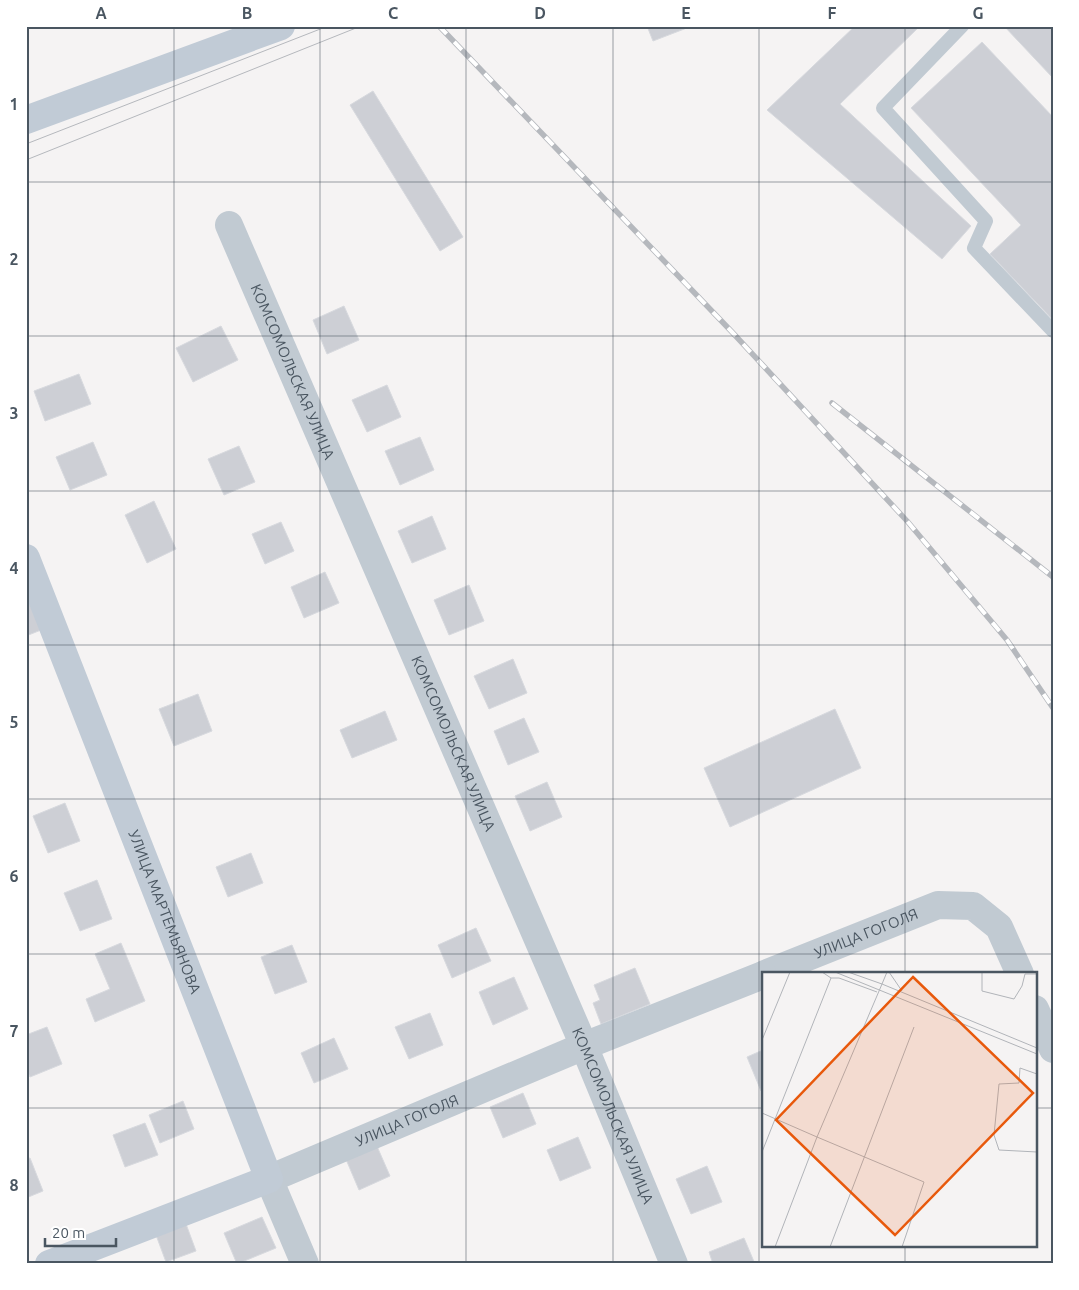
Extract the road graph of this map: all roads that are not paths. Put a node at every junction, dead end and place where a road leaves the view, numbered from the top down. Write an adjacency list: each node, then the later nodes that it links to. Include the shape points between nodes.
1 (962, 26): 5 (lane, via 883,108 986,221 974,248)
2 (275, 29): 3 (main road)
3 (32, 116)
4 (229, 225): 11 (street, КОМСОМОЛЬСКАЯ УЛИЦА)
5 (1053, 331)
6 (26, 558): 13 (main road, УЛИЦА МАРТЕМЬЯНОВА)
7 (769, 972): 8 (street, УЛИЦА ГОГОЛЯ, via 938,905 973,906 999,927)
8 (1019, 972)
9 (762, 975): 11 (street, УЛИЦА ГОГОЛЯ)
10 (1036, 1011): 12 (street)
11 (584, 1046): 13 (street, УЛИЦА ГОГОЛЯ); 16 (street, КОМСОМОЛЬСКАЯ УЛИЦА)
12 (1053, 1049)
13 (270, 1179): 14 (main road, УЛИЦА ГОГОЛЯ); 15 (street, УЛИЦА МАРТЕМЬЯНОВА)
14 (49, 1264)
15 (305, 1264)
16 (674, 1264)

